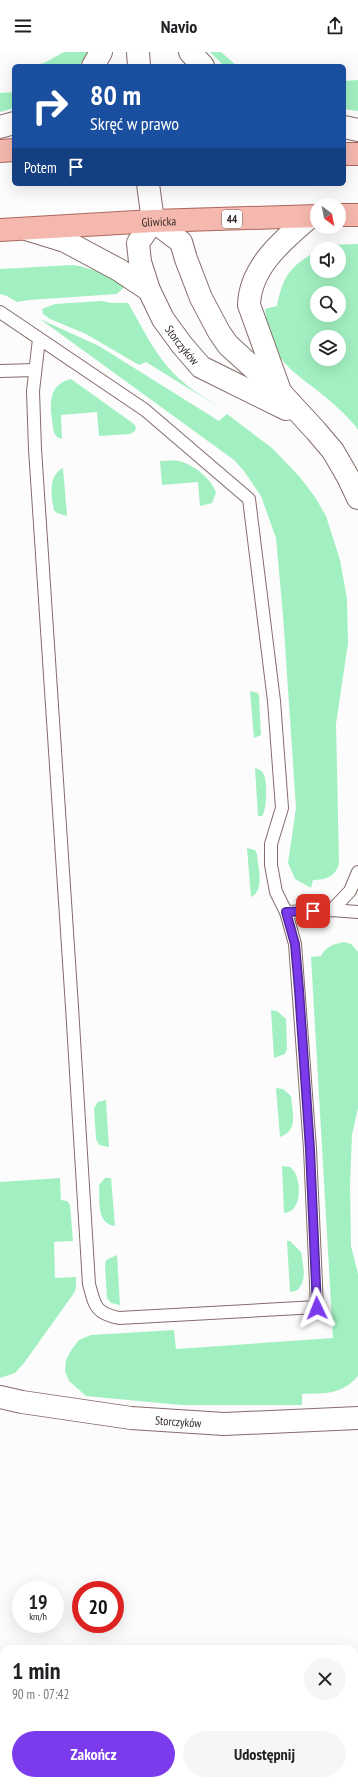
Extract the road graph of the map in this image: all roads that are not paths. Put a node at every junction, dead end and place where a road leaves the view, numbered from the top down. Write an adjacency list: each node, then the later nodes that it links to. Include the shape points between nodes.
1 (101, 52): 4 (street)
2 (138, 52): 5 (street)
3 (190, 52): 6 (street)
4 (94, 64)
5 (139, 64)
6 (202, 64)
7 (12, 124): 8 (street)
8 (0, 127)
9 (346, 127): 10 (street)
10 (358, 130)
11 (12, 150): 12 (main road)
12 (0, 151)
13 (346, 154): 14 (main road)
14 (358, 154)
15 (148, 186): 20 (street)
16 (358, 214): 17 (main road)
17 (346, 215)
18 (310, 216): 20 (main road, Gliwicka / 44)
19 (310, 220): 28 (street, Storczyków, via 274,251 259,271 249,296 249,306)
20 (153, 221): 21 (main road, Gliwicka / 44); 23 (street, Storczyków, via 138,243 140,262); 28 (street, Storczyków, via 181,242 201,298 228,345)
21 (25, 229): 22 (main road, Gliwicka / 44); 23 (street, via 65,241 119,270)
22 (0, 230)
23 (149, 290): 29 (street, Storczyków, via 163,319 201,367)
24 (0, 312): 25 (lane)
25 (38, 339): 27 (lane); 33 (lane, via 145,410 249,499 274,701 282,808 271,844 271,865 276,892)
26 (0, 370): 27 (lane)
27 (35, 370): 33 (lane, via 33,391 40,534 89,1284 96,1308 106,1315 119,1318 317,1308 299,990 295,944)
28 (282, 394): 29 (street, Storczyków)
29 (301, 416): 30 (street, Storczyków, via 333,451)
30 (358, 498)
31 (358, 872): 32 (lane, via 350,891)
32 (332, 910): 33 (lane); 34 (lane)
33 (286, 912)
34 (358, 912)
35 (0, 1397): 36 (street, Storczyków, via 131,1418 224,1424)
36 (358, 1418)

